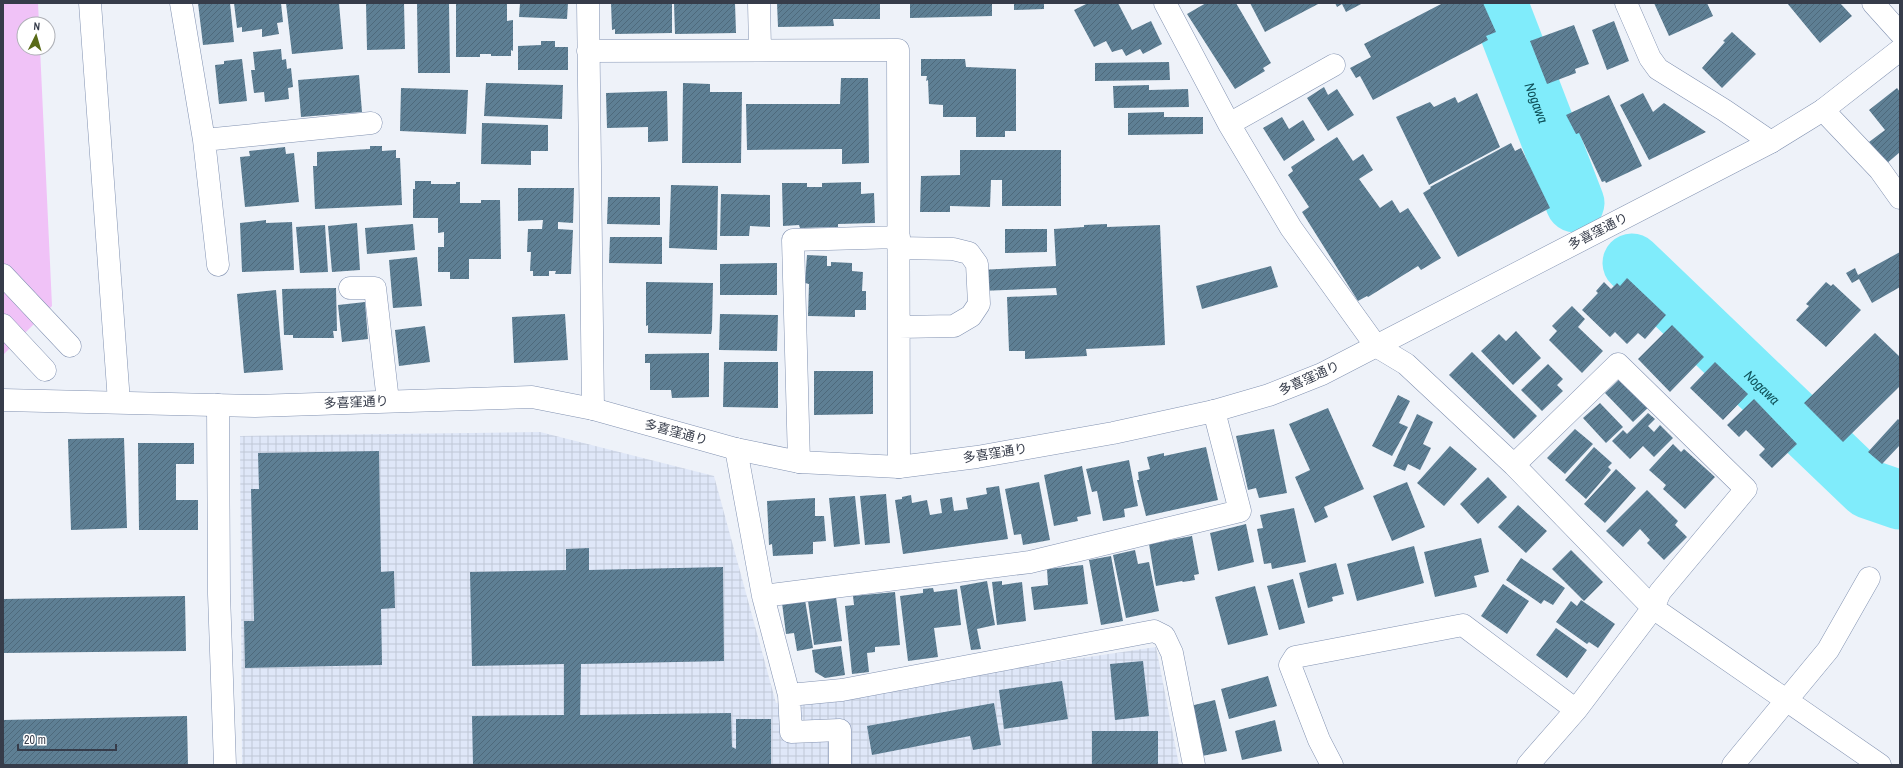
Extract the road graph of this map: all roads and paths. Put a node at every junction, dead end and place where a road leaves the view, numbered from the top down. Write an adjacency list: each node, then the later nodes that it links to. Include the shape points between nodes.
1 (90, 3): 30 (street)
2 (181, 3): 16 (street)
3 (588, 3): 11 (street)
4 (759, 3): 9 (street)
5 (1165, 3): 15 (street)
6 (1626, 3): 17 (street, via 1650,58 1658,69)
7 (1873, 3): 8 (street)
8 (1900, 33)
9 (760, 49): 11 (street); 19 (street, via 898,50)
10 (1900, 50): 13 (street, 多喜窪通り)
11 (588, 51): 32 (street)
12 (1334, 64): 15 (street)
13 (1823, 110): 17 (street, 多喜窪通り); 18 (street, via 1880,170)
14 (371, 123): 16 (street)
15 (1229, 124): 26 (street, via 1291,228)
16 (204, 140): 20 (street)
17 (1771, 142): 26 (street, 多喜窪通り)
18 (1900, 198)
19 (899, 242): 24 (street); 24 (street, via 969,253 977,264 979,304 972,316 954,326); 35 (street, via 793,240)
20 (218, 265)
21 (3, 276): 25 (street)
22 (350, 288): 29 (street, via 375,288)
23 (3, 325): 27 (street)
24 (899, 327): 37 (street)
25 (70, 346)
26 (1376, 346): 33 (street, 多喜窪通り, via 1322,374 1269,395); 36 (street, via 1406,364)
27 (45, 370)
28 (3, 400): 30 (street, 多喜窪通り)
29 (388, 401): 31 (street, 多喜窪通り); 32 (street, 多喜窪通り, via 532,397)
30 (120, 402): 31 (street, 多喜窪通り)
31 (218, 405): 44 (street, via 219,594)
32 (593, 409): 34 (street, 多喜窪通り)
33 (1214, 411): 37 (street, 多喜窪通り, via 1113,433 977,457); 39 (street, via 1240,511 1030,562)
34 (736, 449): 35 (street, 多喜窪通り); 39 (street)
35 (799, 462): 37 (street, 多喜窪通り)
36 (1514, 465): 40 (street); 40 (street, via 1618,364 1746,489 1660,592)
37 (899, 467)
38 (1869, 578): 42 (street, via 1828,650)
39 (763, 596): 41 (street)
40 (1653, 608): 42 (street); 43 (street)
41 (789, 695): 45 (street, via 791,732 840,730); 46 (street, via 842,690 1154,631 1164,636 1172,654)
42 (1786, 700): 49 (street); 50 (street)
43 (1576, 710): 47 (street, via 1463,625 1295,657 1290,666 1319,740); 48 (street)
44 (225, 765)
45 (840, 765)
46 (1194, 765)
47 (1332, 765)
48 (1528, 765)
49 (1733, 765)
50 (1880, 765)

